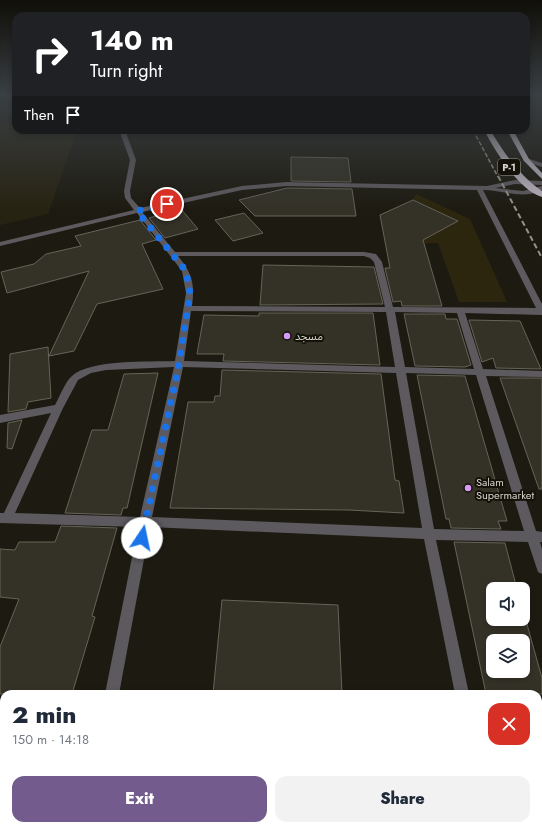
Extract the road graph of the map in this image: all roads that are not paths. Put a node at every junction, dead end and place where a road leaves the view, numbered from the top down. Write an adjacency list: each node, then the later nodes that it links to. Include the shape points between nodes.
1 (123, 134): 12 (street, via 133,160 128,198)
2 (489, 134): 7 (highway, P-1, via 506,163)
3 (512, 134): 4 (highway, P-1)
4 (526, 160): 5 (street); 6 (highway, P-1)
5 (542, 165)
6 (542, 177)
7 (523, 181): 8 (street); 10 (street, via 501,183); 11 (highway, P-1)
8 (542, 183)
9 (479, 188): 10 (street); 12 (street, via 261,185); 18 (street)
10 (488, 188): 11 (street, via 506,192)
11 (540, 192)
12 (137, 211): 13 (street); 14 (street)
13 (0, 244)
14 (174, 254): 15 (street, via 186,271 189,283); 16 (street, via 373,256 378,262)
15 (189, 308): 16 (street); 19 (street)
16 (390, 310): 17 (street); 20 (street)
17 (460, 310): 18 (street); 21 (street)
18 (542, 312)
19 (179, 364): 20 (street); 23 (street, via 89,370 75,378); 26 (street)
20 (399, 370): 21 (street); 27 (street)
21 (480, 373): 22 (street); 28 (street)
22 (542, 374)
23 (58, 408): 24 (street); 25 (street)
24 (0, 419)
25 (4, 518): 26 (street)
26 (145, 522): 27 (street); 30 (street)
27 (428, 534): 28 (street); 31 (street)
28 (537, 537): 29 (street)
29 (542, 568)
30 (113, 690)
31 (461, 690)

